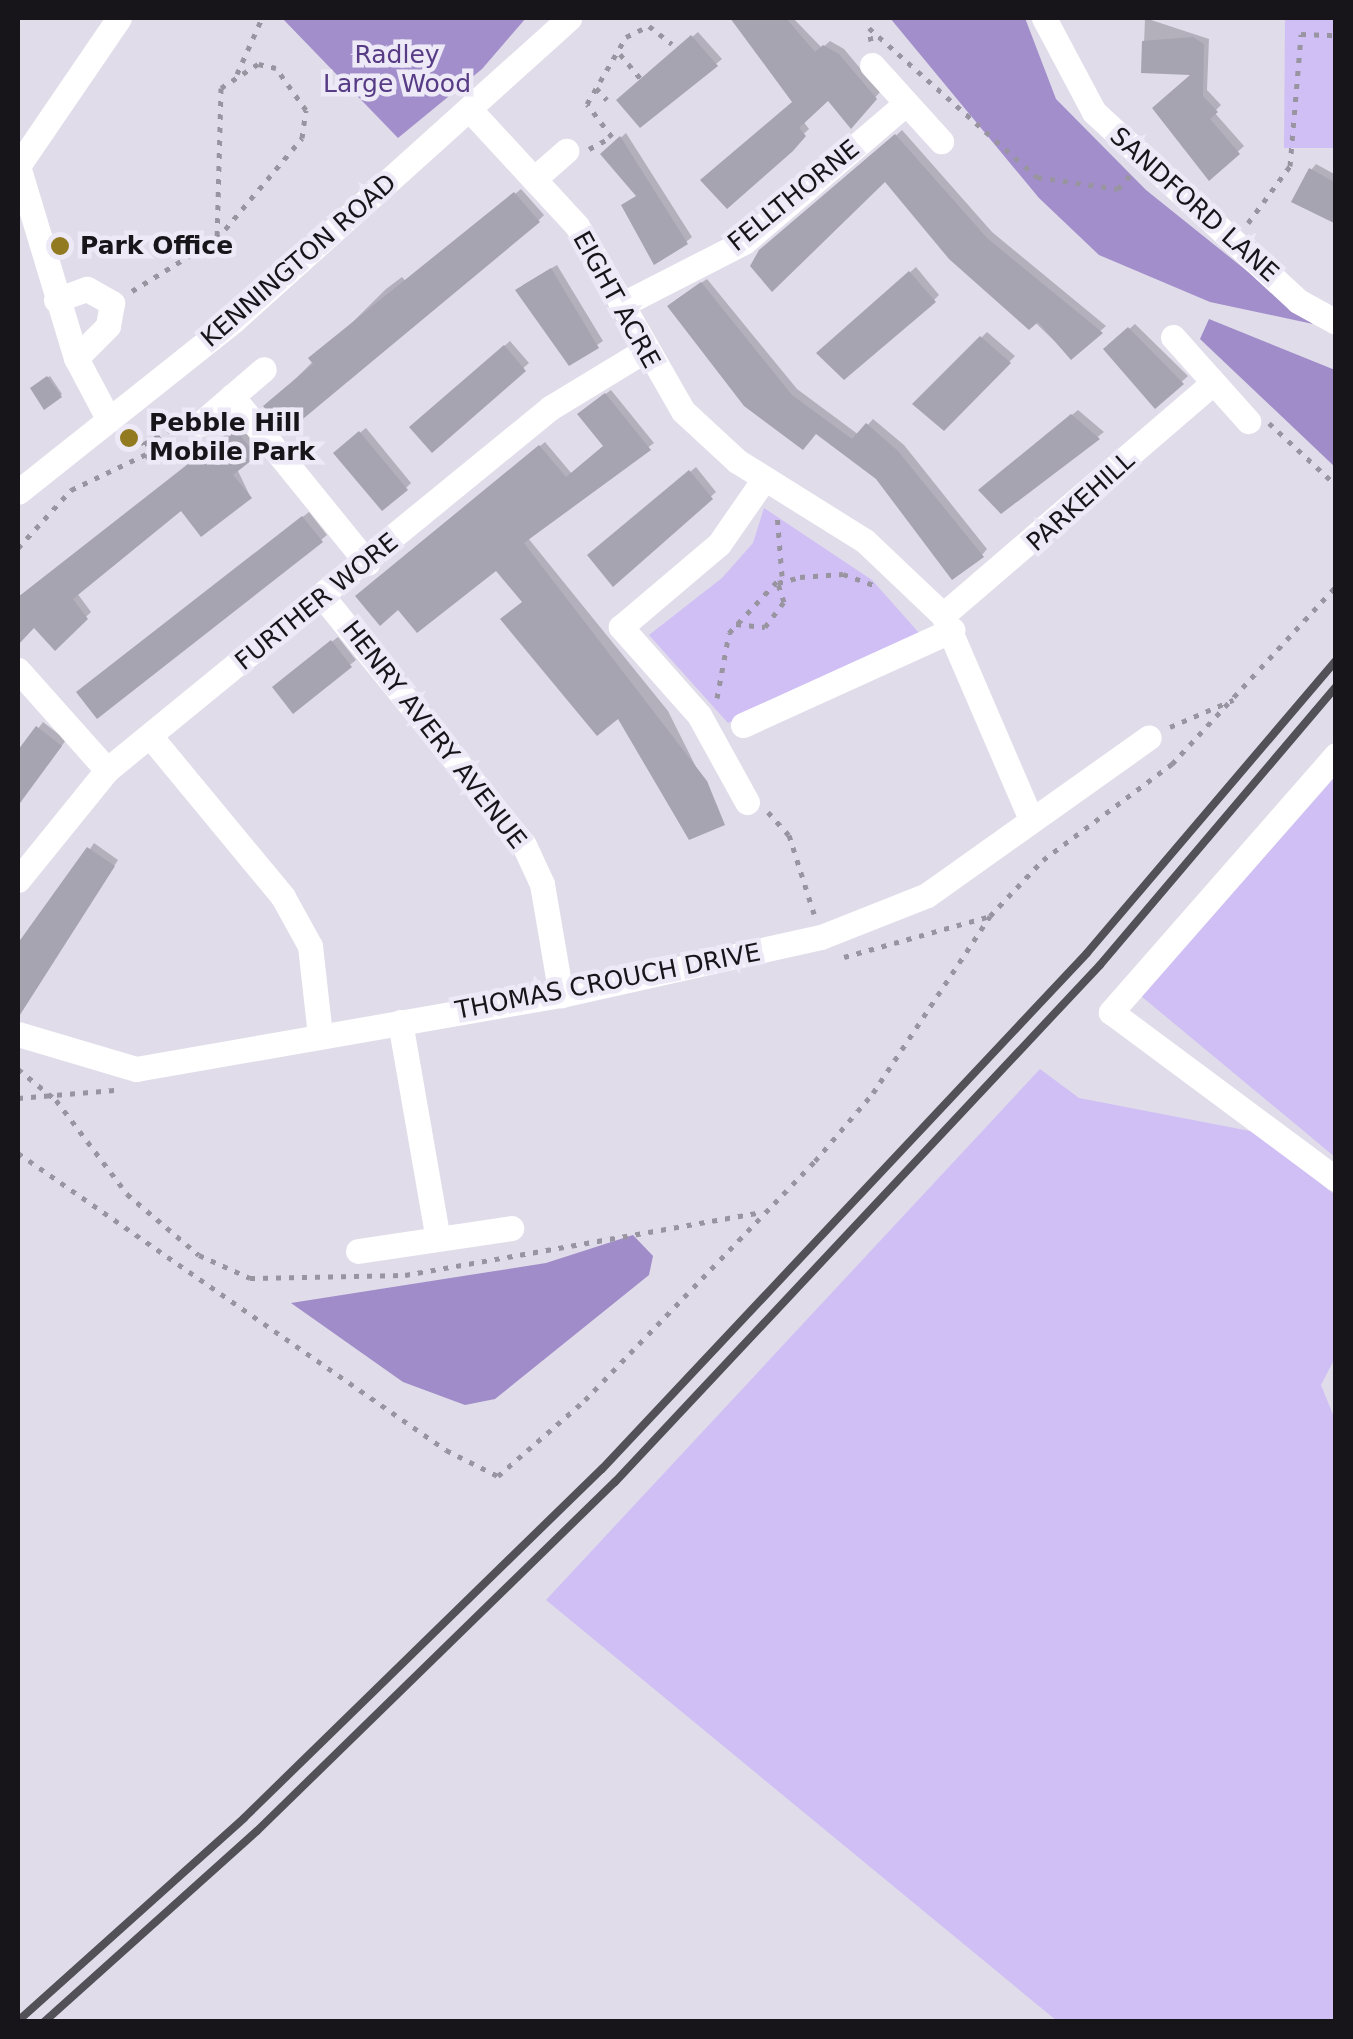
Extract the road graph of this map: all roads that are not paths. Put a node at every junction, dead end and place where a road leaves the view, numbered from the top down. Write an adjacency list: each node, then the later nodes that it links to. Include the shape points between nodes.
1 (119, 18): 9 (street)
2 (569, 18): 6 (street, KENNINGTON ROAD)
3 (1044, 18): 13 (street, SANDFORD LANE, via 1094,112 1142,162 1298,301)
4 (872, 65): 5 (street)
5 (906, 103): 7 (street); 12 (street, FELLTHORNE, via 744,242)
6 (471, 112): 10 (street, EIGHT ACRE); 20 (street, KENNINGTON ROAD)
7 (942, 141)
8 (566, 151): 10 (street)
9 (18, 166): 11 (street)
10 (534, 179): 12 (street, EIGHT ACRE, via 576,226)
11 (56, 300): 16 (street); 16 (street, via 87,289 112,303 108,326)
12 (621, 305): 15 (street, EIGHT ACRE)
13 (1336, 322)
14 (1173, 337): 18 (street)
15 (642, 352): 23 (street, EIGHT ACRE, via 683,411); 25 (street, FURTHER WORE, via 550,408)
16 (76, 358): 20 (street)
17 (264, 369): 19 (street)
18 (1214, 382): 21 (street); 27 (street, PARKEHILL)
19 (232, 396): 22 (street); 25 (street)
20 (110, 420): 24 (street, KENNINGTON ROAD)
21 (1248, 421)
22 (200, 424)
23 (764, 479): 27 (street, EIGHT ACRE, via 865,541); 34 (street, via 719,544 621,627 699,715)
24 (18, 492)
25 (366, 562): 26 (street, FURTHER WORE)
26 (323, 597): 30 (street, FURTHER WORE); 37 (street, HENRY AVERY AVENUE, via 524,845 542,884)
27 (947, 622): 29 (street); 35 (street, EIGHT ACRE)
28 (18, 670): 33 (street)
29 (733, 722)
30 (150, 736): 33 (street, FURTHER WORE); 40 (street, via 282,898 310,946)
31 (1149, 737): 35 (street, THOMAS CROUCH DRIVE)
32 (1336, 756): 41 (street, via 1111,1012)
33 (107, 770): 36 (street, FURTHER WORE)
34 (754, 802)
35 (1031, 819): 37 (street, THOMAS CROUCH DRIVE, via 927,895 821,937)
36 (18, 880)
37 (561, 995): 38 (street, THOMAS CROUCH DRIVE)
38 (400, 1022): 40 (street, THOMAS CROUCH DRIVE); 43 (street)
39 (18, 1034): 40 (street, THOMAS CROUCH DRIVE, via 136,1069)
40 (320, 1036)
41 (1336, 1179)
42 (511, 1228): 43 (street)
43 (438, 1239): 44 (street)
44 (358, 1251)

